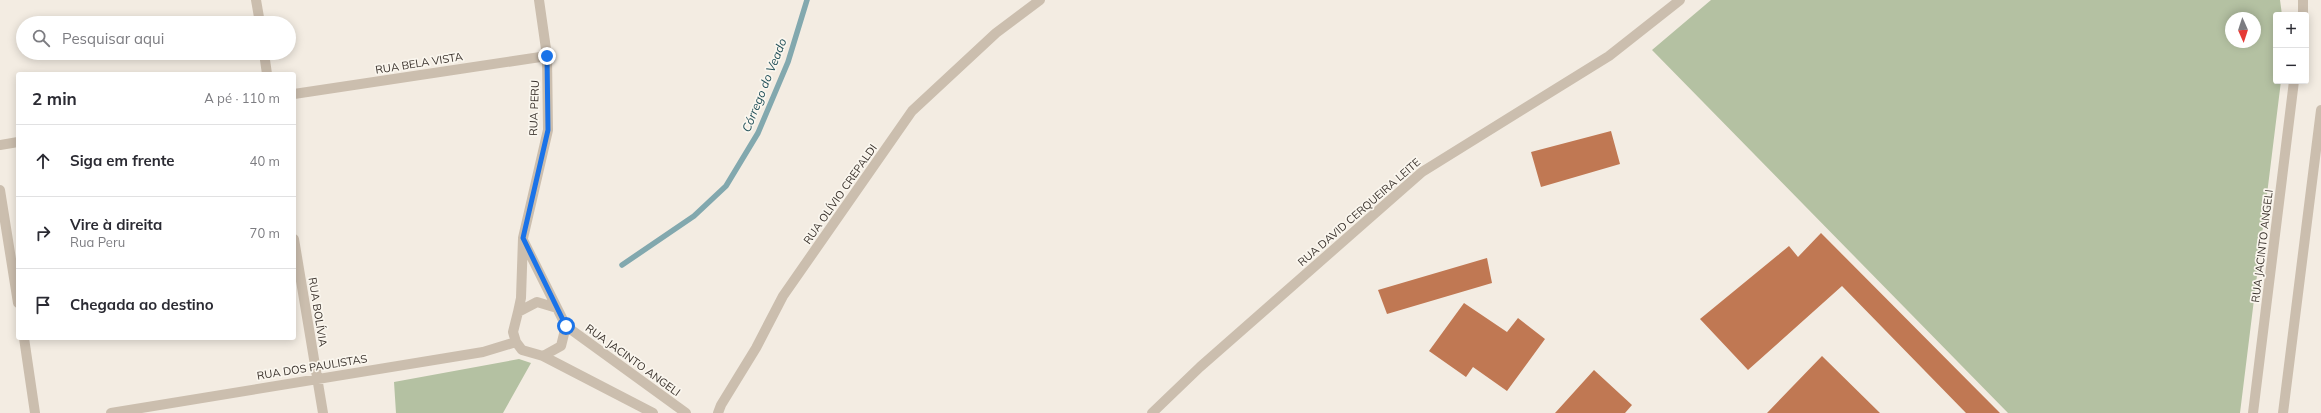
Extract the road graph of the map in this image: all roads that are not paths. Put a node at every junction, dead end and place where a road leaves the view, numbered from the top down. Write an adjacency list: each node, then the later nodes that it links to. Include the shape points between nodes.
1 (256, 0): 8 (street)
2 (539, 0): 10 (street, RUA PERU)
3 (1027, 0): 9 (street, RUA OLÍVIO CREPALDI)
4 (1040, 0): 9 (street, RUA OLÍVIO CREPALDI)
5 (1680, 0): 35 (street, RUA DAVID CERQUEIRA LEITE, via 1609,56 1422,172 1206,362)
6 (2303, 0): 7 (street)
7 (2303, 12)
8 (259, 16)
9 (1018, 17): 34 (street, RUA OLÍVIO CREPALDI, via 956,69 912,111 783,296)
10 (547, 56): 14 (street, RUA BELA VISTA); 19 (street, RUA PERU, via 548,130)
11 (265, 60): 12 (street)
12 (267, 72)
13 (2294, 84): 36 (street, RUA JACINTO ANGELI)
14 (296, 94)
15 (2321, 110): 37 (street)
16 (16, 142): 17 (street)
17 (0, 145)
18 (0, 190): 21 (street)
19 (523, 238): 22 (street); 23 (street, RUA PERU, via 521,298)
20 (296, 251): 28 (street, RUA BOLÍVIA)
21 (16, 290)
22 (557, 308): 23 (street, via 537,302); 24 (street)
23 (518, 312): 26 (street, via 512,332)
24 (566, 326): 27 (street, via 561,346); 33 (street, RUA JACINTO ANGELI)
25 (24, 340): 29 (street)
26 (516, 342): 27 (street, via 522,350); 28 (street, RUA DOS PAULISTAS, via 483,352)
27 (542, 356): 32 (street)
28 (317, 378): 30 (street, RUA DOS PAULISTAS); 31 (street, RUA BOLÍVIA)
29 (35, 413)
30 (111, 413)
31 (323, 413)
32 (653, 413)
33 (686, 413)
34 (718, 413)
35 (1152, 413)
36 (2253, 413)
37 (2283, 413)

